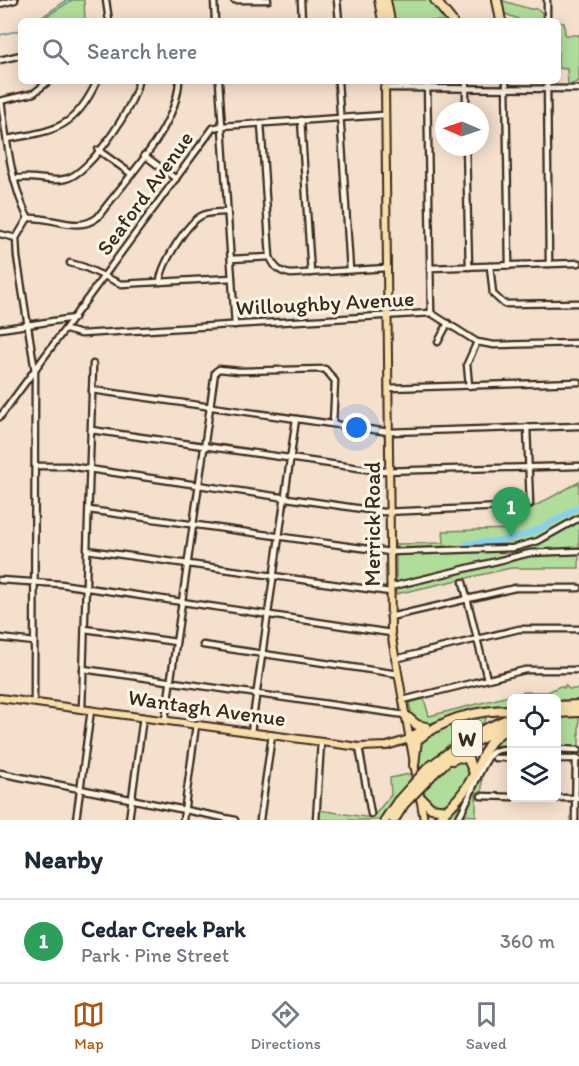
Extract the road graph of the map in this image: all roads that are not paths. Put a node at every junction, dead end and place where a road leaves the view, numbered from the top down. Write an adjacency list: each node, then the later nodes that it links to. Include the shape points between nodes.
1 (15, 0): 13 (street)
2 (106, 0): 15 (street)
3 (214, 0): 16 (street)
4 (234, 0): 5 (street)
5 (268, 0)
6 (301, 0): 17 (street)
7 (337, 0): 18 (street)
8 (379, 0): 19 (highway)
9 (385, 0): 20 (main road); 21 (highway)
10 (435, 0): 22 (highway)
11 (497, 0): 23 (highway)
12 (547, 0): 24 (street)
13 (9, 2): 14 (street)
14 (0, 4)
15 (109, 18)
16 (215, 18)
17 (302, 18)
18 (339, 18)
19 (383, 18)
20 (384, 18)
21 (389, 18)
22 (450, 18)
23 (500, 18)
24 (547, 18)
25 (18, 56): 26 (street)
26 (0, 60)
27 (45, 84): 44 (street, via 34,93)
28 (95, 84): 51 (street, via 63,126)
29 (137, 84): 52 (street, via 130,107)
30 (179, 84): 53 (street, via 170,118)
31 (219, 84): 50 (street)
32 (338, 84): 47 (street)
33 (386, 84): 46 (main road, Merrick Road)
34 (394, 84): 39 (street)
35 (427, 84): 39 (street)
36 (466, 84): 40 (street)
37 (506, 84): 41 (street)
38 (547, 84): 42 (street)
39 (427, 88): 40 (street); 71 (street)
40 (466, 88): 41 (street); 45 (street)
41 (507, 88): 42 (street); 68 (street)
42 (546, 88): 43 (street); 66 (street)
43 (579, 89)
44 (0, 101): 51 (street)
45 (466, 102)
46 (386, 115): 47 (street, Seaford Avenue); 70 (main road, Merrick Road)
47 (340, 118): 48 (street, Seaford Avenue); 72 (street)
48 (301, 120): 49 (street, Seaford Avenue); 73 (street)
49 (261, 123): 50 (street, Seaford Avenue); 62 (street)
50 (222, 126): 57 (street, Seaford Avenue, via 213,128); 58 (street)
51 (7, 140): 56 (street)
52 (98, 150): 55 (street); 56 (street, via 81,172 67,179)
53 (144, 155): 55 (street); 57 (street)
54 (466, 156): 69 (street)
55 (130, 173): 59 (street, via 89,224)
56 (14, 179): 59 (street)
57 (176, 179): 74 (street, Seaford Avenue)
58 (227, 212): 63 (street); 76 (street, via 199,218 165,262)
59 (28, 218): 61 (street)
60 (0, 234): 61 (street)
61 (16, 238): 82 (street)
62 (270, 257): 63 (street); 73 (street, via 282,272)
63 (231, 260): 75 (street)
64 (69, 263): 74 (street)
65 (579, 263): 66 (street)
66 (549, 264): 68 (street)
67 (490, 266): 68 (street); 69 (street); 77 (street, via 494,294 504,304)
68 (509, 266)
69 (469, 267): 71 (street)
70 (387, 268): 72 (street); 79 (main road, Merrick Road)
71 (430, 268): 78 (street)
72 (350, 270): 73 (street)
73 (311, 273)
74 (104, 277): 76 (street, via 121,284); 80 (street, Seaford Avenue)
75 (231, 278): 76 (street); 83 (street)
76 (160, 282)
77 (579, 303)
78 (431, 314): 79 (street, Willoughby Avenue); 81 (street, Willoughby Avenue)
79 (387, 315): 83 (street, Willoughby Avenue); 93 (main road, Merrick Road)
80 (74, 318): 82 (street); 85 (street, Seaford Avenue)
81 (448, 323): 86 (street); 87 (street, Willoughby Avenue)
82 (28, 325): 84 (street); 90 (street)
83 (235, 325): 85 (street, Willoughby Avenue, via 81,334)
84 (0, 329)
85 (66, 330): 90 (street, Seaford Avenue)
86 (438, 342)
87 (477, 342): 88 (street, Willoughby Avenue); 92 (street, via 467,364)
88 (579, 343)
89 (93, 364): 94 (street)
90 (35, 371): 96 (street, Seaford Avenue); 105 (street)
91 (579, 382): 92 (street)
92 (469, 386): 93 (street)
93 (388, 388): 102 (main road, Merrick Road)
94 (92, 390): 95 (street); 101 (street)
95 (209, 407): 97 (street); 98 (street, via 217,370 325,369 335,381); 103 (street)
96 (0, 417)
97 (296, 419): 98 (street); 104 (street)
98 (333, 424): 102 (street)
99 (579, 426): 100 (street)
100 (527, 427): 102 (street); 107 (street)
101 (91, 430): 103 (street); 108 (street)
102 (389, 432): 109 (main road, Merrick Road)
103 (204, 446): 104 (street); 110 (street)
104 (290, 458): 109 (street); 111 (street)
105 (35, 466): 108 (street); 124 (street)
106 (579, 466): 107 (street)
107 (529, 468): 109 (street); 113 (street, via 527,506)
108 (90, 470): 110 (street); 112 (street)
109 (389, 471): 113 (main road, Merrick Road)
110 (198, 486): 111 (street); 115 (street)
111 (285, 498): 113 (street); 116 (street)
112 (88, 510): 115 (street); 117 (street)
113 (390, 512): 119 (main road, Merrick Road)
114 (579, 518): 119 (street, via 538,541 513,549)
115 (193, 525): 116 (street); 120 (street)
116 (279, 537): 119 (street); 121 (street)
117 (87, 550): 120 (street); 126 (street)
118 (579, 551): 127 (street, via 530,554)
119 (390, 552): 127 (main road, Merrick Road)
120 (187, 564): 121 (street); 129 (street)
121 (273, 576): 127 (street); 130 (street)
122 (0, 579): 124 (street)
123 (463, 582): 128 (street)
124 (34, 584): 126 (street); 137 (street)
125 (579, 588): 128 (street, via 515,588)
126 (86, 589): 129 (street); 132 (street)
127 (390, 590): 131 (main road, Merrick Road)
128 (467, 599): 131 (street); 136 (street)
129 (182, 603): 130 (street); 138 (street)
130 (268, 615): 134 (street); 140 (street)
131 (390, 617): 134 (main road, Merrick Road)
132 (85, 629): 138 (street); 142 (street)
133 (579, 629): 136 (street, via 519,629)
134 (391, 633): 141 (main road, Merrick Road)
135 (0, 638): 137 (street)
136 (477, 639): 141 (street); 145 (street)
137 (34, 642): 150 (street)
138 (176, 642): 146 (street)
139 (203, 645): 140 (street)
140 (262, 655): 144 (street); 147 (street)
141 (395, 659): 144 (main road, Merrick Road)
142 (83, 669): 146 (street); 153 (street)
143 (579, 670): 145 (street, via 525,670)
144 (398, 674): 149 (main road, Merrick Road)
145 (487, 679): 149 (street)
146 (171, 682): 147 (street); 162 (street)
147 (257, 694): 159 (street); 168 (street)
148 (0, 698): 150 (main road, Wantagh Avenue)
149 (403, 700): 159 (main road, Merrick Road)
150 (33, 702): 153 (main road, Wantagh Avenue)
151 (579, 705): 152 (highway)
152 (561, 706)
153 (82, 709): 154 (main road, Wantagh Avenue)
154 (91, 710): 160 (main road, Wantagh Avenue); 185 (street)
155 (507, 710): 157 (highway)
156 (579, 712): 158 (highway)
157 (474, 713): 163 (highway); 176 (highway, via 486,715 485,723)
158 (561, 713)
159 (405, 715): 165 (highway, via 417,725); 170 (main road, Merrick Road)
160 (143, 717): 162 (main road, Wantagh Avenue); 191 (street)
161 (507, 719): 176 (highway, W)
162 (165, 720): 164 (main road, Wantagh Avenue)
163 (443, 723): 165 (highway); 181 (highway, via 417,740)
164 (196, 724): 168 (main road, Wantagh Avenue); 193 (street)
165 (430, 727): 170 (highway)
166 (507, 728): 182 (highway, W, via 459,750)
167 (507, 729): 184 (highway, via 491,739)
168 (251, 732): 169 (main road, Wantagh Avenue)
169 (272, 735): 171 (main road, Wantagh Avenue); 201 (street)
170 (409, 739): 172 (main road, Wantagh Avenue, via 387,746); 181 (main road, Merrick Road)
171 (321, 742): 172 (main road, Wantagh Avenue); 202 (street)
172 (359, 747): 195 (street)
173 (507, 749): 206 (street, via 495,750 487,758 474,792)
174 (561, 749): 175 (street)
175 (579, 750)
176 (448, 751): 182 (highway, W)
177 (495, 758): 178 (street)
178 (507, 758)
179 (561, 759): 180 (street)
180 (577, 759): 190 (street)
181 (414, 765): 188 (main road, Merrick Road)
182 (431, 771): 184 (highway, via 459,756 472,762); 192 (highway, W, bridge)
183 (0, 773): 185 (street)
184 (474, 773): 194 (highway)
185 (81, 789): 191 (street); 197 (street)
186 (481, 796): 187 (street)
187 (507, 797)
188 (421, 798): 194 (highway, via 430,808); 204 (main road, Merrick Road)
189 (561, 798): 190 (street)
190 (577, 798): 207 (street)
191 (132, 799): 193 (street); 198 (street)
192 (401, 803): 196 (highway, W); 203 (highway, W)
193 (185, 810): 199 (street); 200 (street)
194 (447, 810): 205 (highway)
195 (370, 814)
196 (395, 819)
197 (76, 820)
198 (129, 820)
199 (183, 820)
200 (235, 820)
201 (260, 820)
202 (316, 820)
203 (385, 820)
204 (424, 820)
205 (437, 820)
206 (457, 820)
207 (575, 820)

